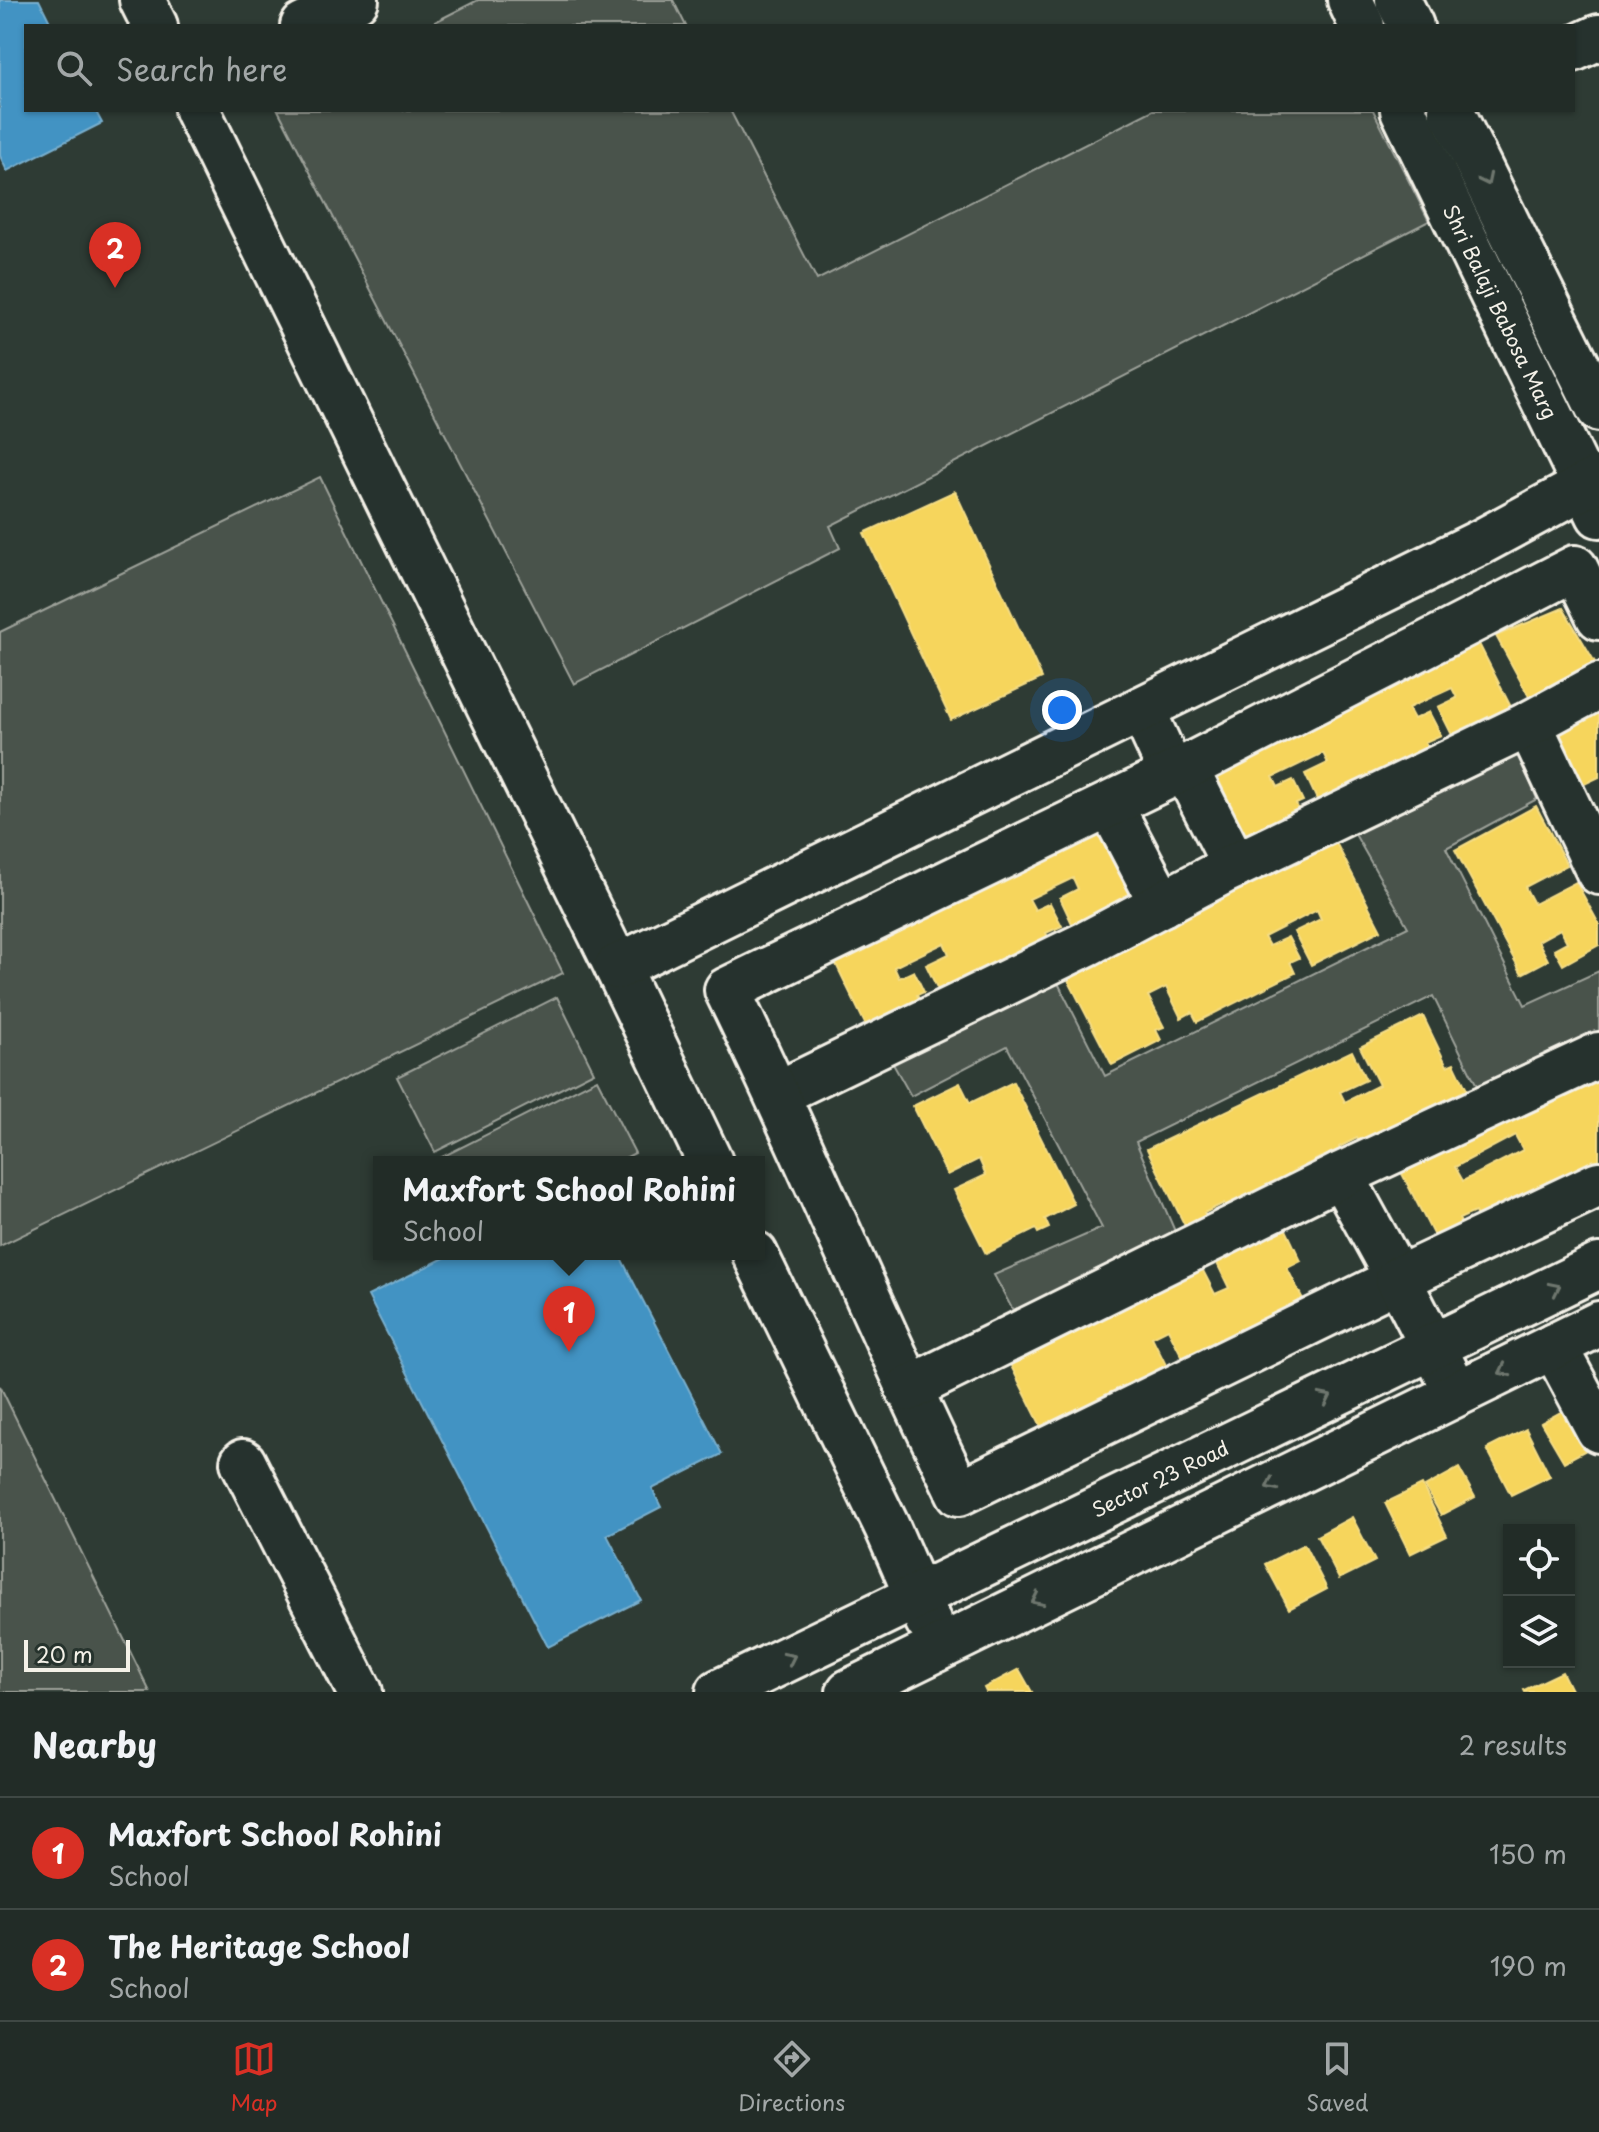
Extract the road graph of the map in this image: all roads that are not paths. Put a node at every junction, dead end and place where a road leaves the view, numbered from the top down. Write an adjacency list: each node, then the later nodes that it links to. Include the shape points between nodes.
1 (142, 0): 5 (street)
2 (356, 0): 6 (street)
3 (1350, 0): 7 (street)
4 (1398, 0): 8 (street)
5 (154, 24)
6 (307, 24)
7 (1361, 24)
8 (1410, 24)
9 (1599, 37): 10 (street)
10 (1575, 48)
11 (198, 112): 25 (street)
12 (1452, 112): 14 (street, one-way to 14)
13 (1419, 115): 15 (street, Shri Balaji Babosa Marg)
14 (1599, 409)
15 (1594, 492): 18 (street)
16 (1599, 617): 20 (street, via 1575,568)
17 (1599, 686): 19 (street)
18 (1142, 709): 20 (street); 25 (street)
19 (1529, 724): 22 (street); 23 (street)
20 (1179, 771): 21 (street); 22 (street)
21 (1110, 805): 24 (street); 27 (street, via 727,990)
22 (1235, 866): 24 (street)
23 (1599, 872)
24 (1162, 904): 27 (street)
25 (617, 967): 28 (street)
26 (1599, 1055): 29 (street)
27 (777, 1094): 37 (street)
28 (707, 1156)
29 (1341, 1175): 33 (street); 37 (street)
30 (1599, 1184): 33 (street)
31 (758, 1260): 41 (street)
32 (1599, 1266): 35 (street, Sector 23 Road, one-way to 32)
33 (1398, 1279): 35 (street); 37 (street, via 959,1493)
34 (1599, 1324): 36 (street)
35 (1434, 1346): 38 (street); 41 (street, Sector 23 Road, one-way to 35)
36 (1554, 1346): 38 (street, one-way to 38); 39 (street)
37 (908, 1389)
38 (1456, 1394): 42 (street, one-way to 42)
39 (1599, 1430)
40 (243, 1462): 43 (street)
41 (917, 1595): 42 (street); 44 (street, Sector 23 Road, one-way to 41)
42 (939, 1648): 45 (street)
43 (360, 1692)
44 (719, 1692)
45 (849, 1692)

